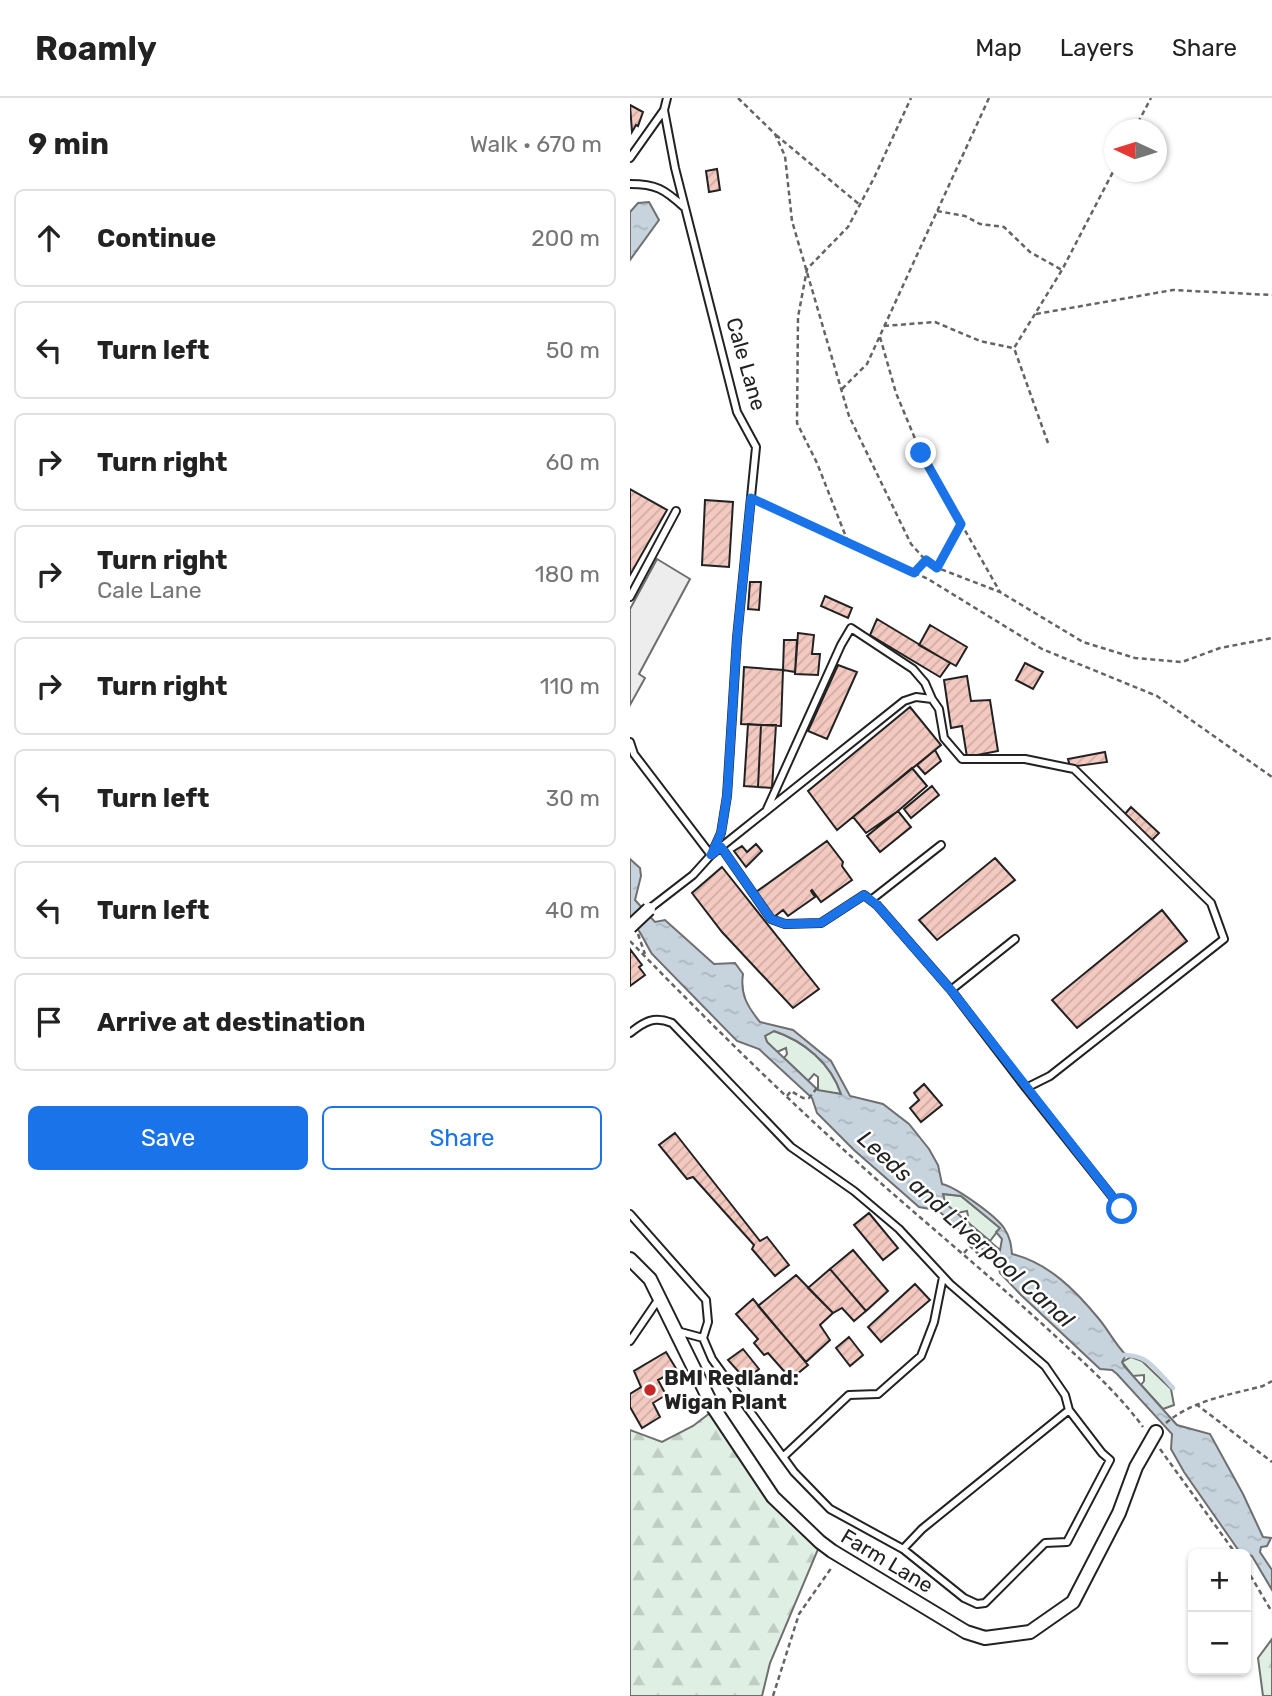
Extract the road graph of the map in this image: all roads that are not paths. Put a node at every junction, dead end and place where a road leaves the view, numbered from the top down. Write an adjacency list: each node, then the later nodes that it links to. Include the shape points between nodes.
1 (667, 98): 2 (lane)
2 (664, 110): 3 (lane); 5 (lane, Cale Lane)
3 (630, 158)
4 (630, 184): 5 (lane, via 649,184 666,191)
5 (685, 208): 13 (lane, Cale Lane, via 737,412 756,447 727,796 721,833)
6 (676, 512): 7 (lane)
7 (630, 597)
8 (932, 699): 10 (lane, via 904,701); 10 (lane, via 914,669 851,628); 20 (lane, via 939,709 944,738 962,759 1025,759 1074,769 1211,903 1224,939 1050,1076)
9 (630, 742): 13 (lane, via 634,754)
10 (766, 810): 12 (lane)
11 (941, 845): 14 (lane)
12 (721, 847): 13 (lane); 14 (lane, via 771,919 785,924 821,923 864,895)
13 (711, 855): 15 (lane, Cale Lane)
14 (871, 900): 18 (lane)
15 (649, 909): 16 (street, Cale Lane, bridge)
16 (634, 929)
17 (1015, 939): 18 (lane)
18 (951, 990): 20 (lane)
19 (630, 1033): 24 (lane, via 643,1022 659,1018 672,1023 791,1147 881,1213)
20 (1026, 1088): 21 (lane)
21 (1122, 1209)
22 (630, 1214): 27 (lane, via 706,1300 708,1322)
23 (630, 1259): 25 (street, Farm Lane, via 650,1279)
24 (943, 1277): 29 (lane, via 1045,1366 1065,1395); 31 (lane, via 922,1356 878,1394 849,1395)
25 (660, 1298): 26 (street, Farm Lane); 28 (lane)
26 (677, 1331): 27 (lane); 30 (street, Farm Lane, via 713,1408 773,1497 840,1556 966,1632 985,1638 1030,1632 1073,1602)
27 (703, 1338): 31 (lane, via 712,1359)
28 (630, 1341)
29 (1069, 1410): 32 (lane); 32 (lane, via 1110,1460 1067,1542 1045,1543 985,1603 977,1604)
30 (1154, 1435)
31 (783, 1457): 32 (lane, via 830,1509)
32 (903, 1549)

